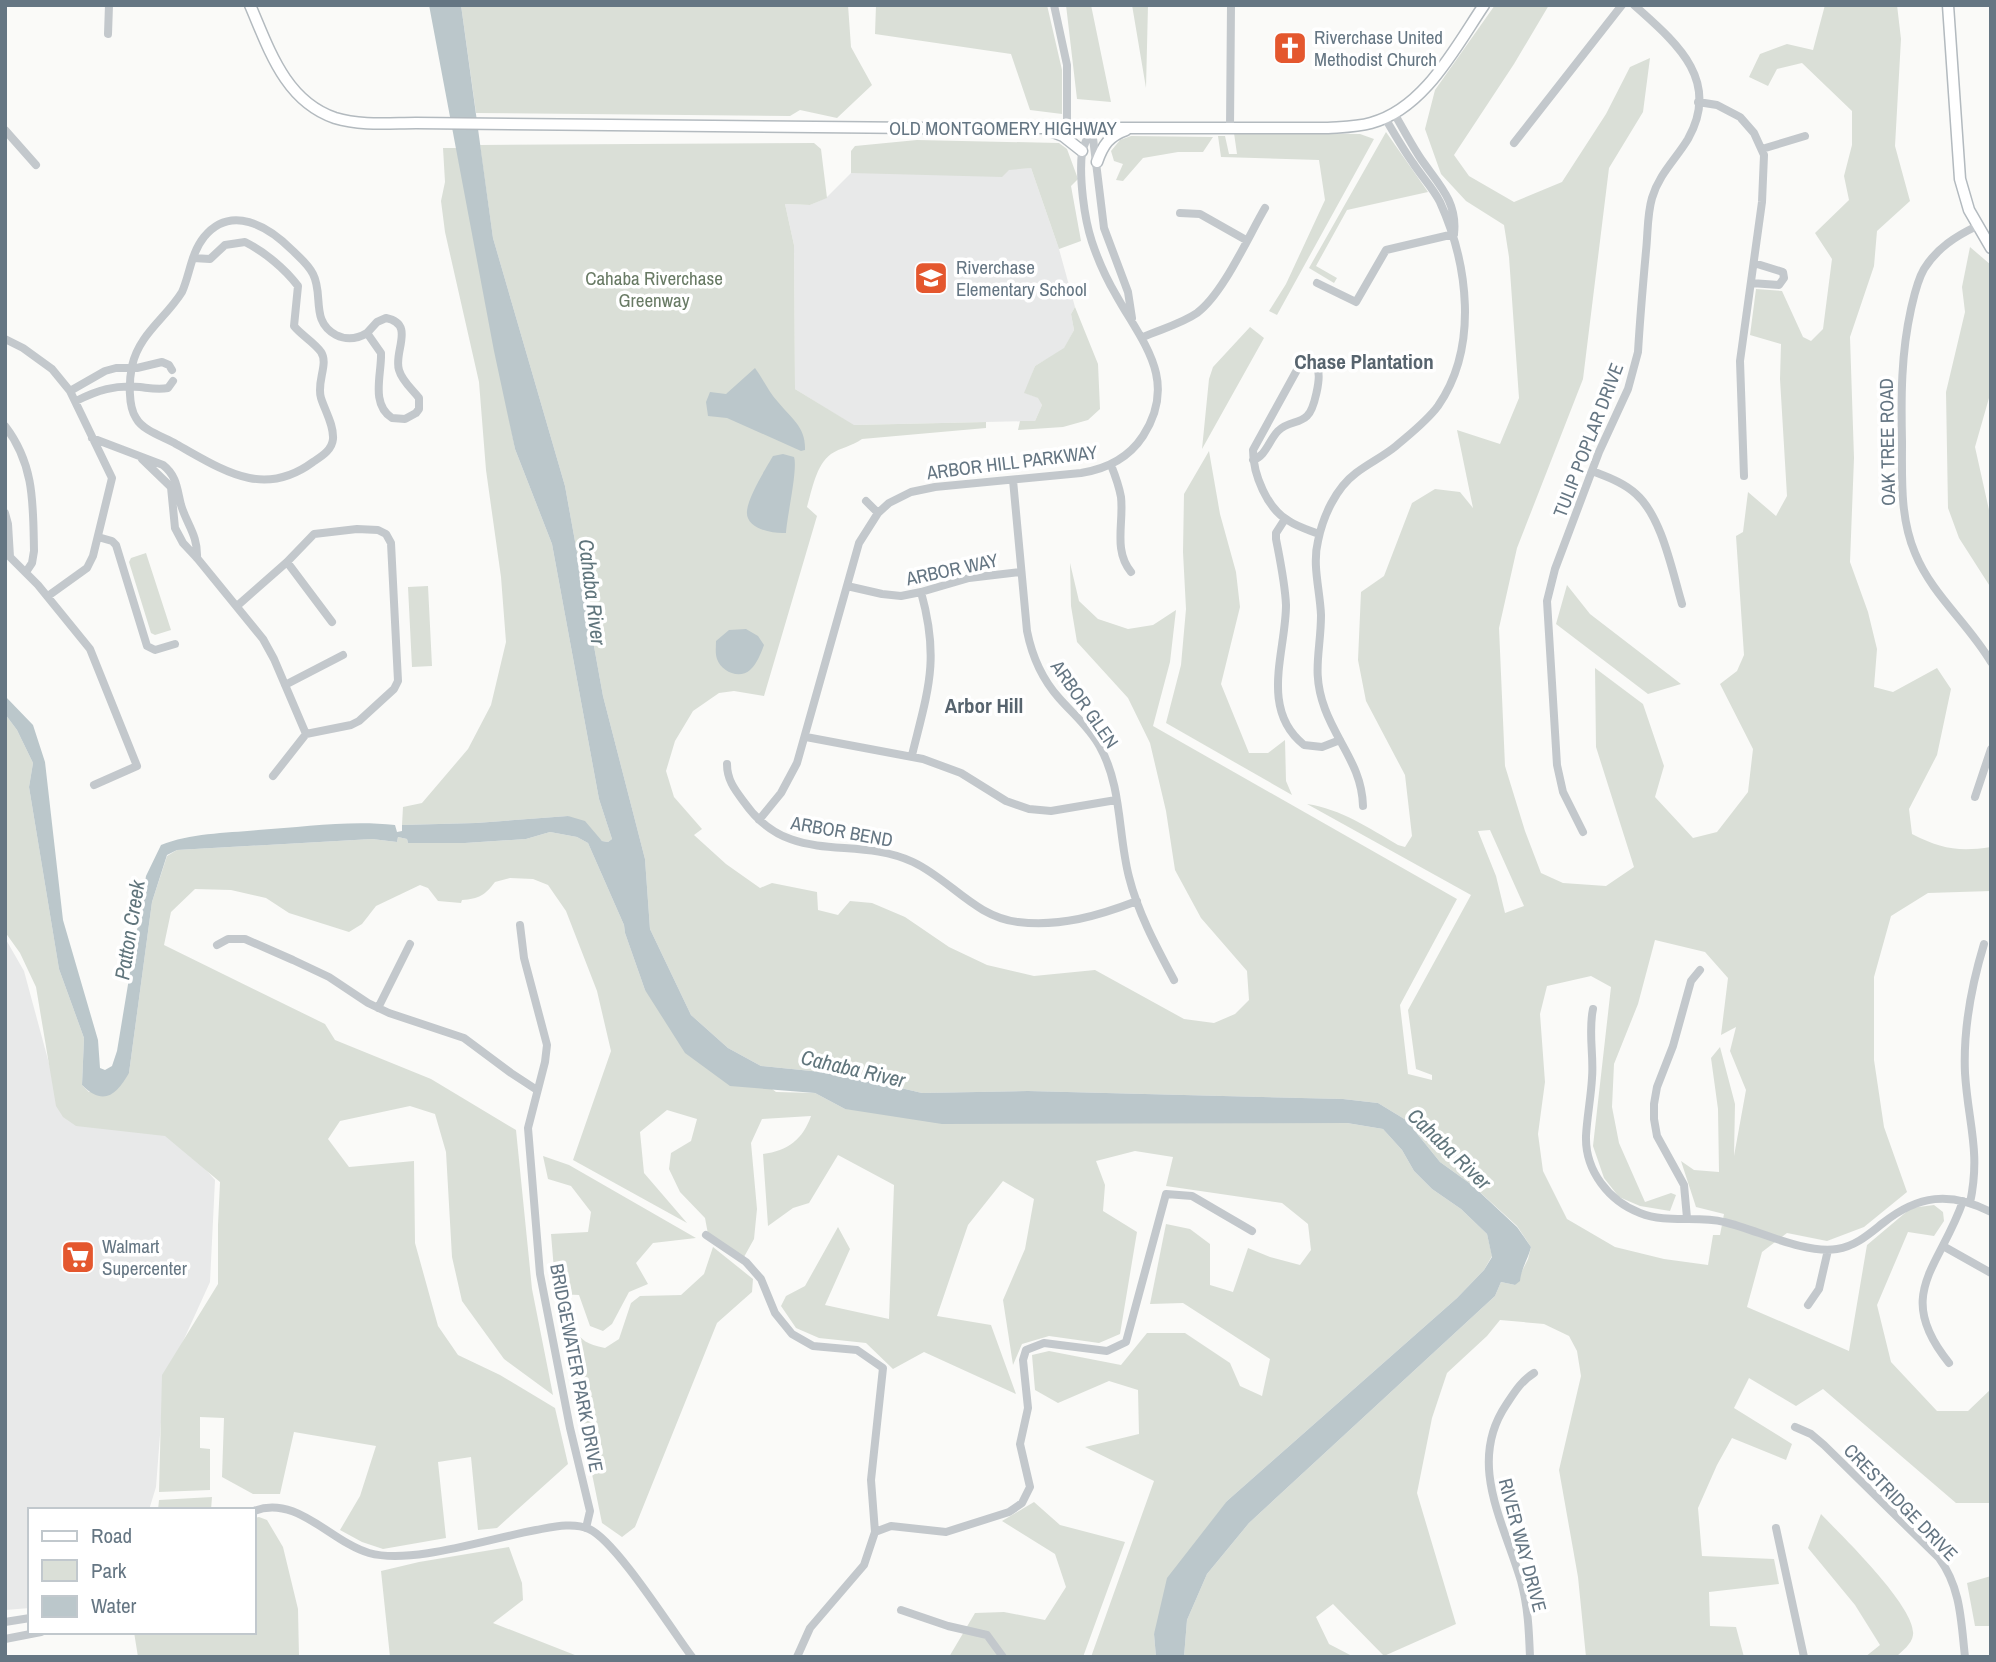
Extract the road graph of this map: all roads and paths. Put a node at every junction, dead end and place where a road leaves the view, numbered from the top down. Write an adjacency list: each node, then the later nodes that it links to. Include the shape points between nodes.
1 (109, 5): 9 (street)
2 (250, 5): 12 (street, OLD MONTGOMERY HIGHWAY, via 280,72 300,97 336,118 353,121)
3 (1054, 5): 13 (street, via 1067,65)
4 (1231, 5): 16 (street)
5 (1484, 5): 11 (street, OLD MONTGOMERY HIGHWAY, via 1425,87)
6 (1622, 5): 19 (street)
7 (1634, 5): 10 (street, TULIP POPLAR DRIVE, via 1686,56)
8 (1948, 5): 26 (street, via 1960,179)
9 (108, 34)
10 (1699, 102): 20 (street, via 1740,117); 49 (street, TULIP POPLAR DRIVE, via 1689,137 1652,197 1635,364)
11 (1389, 116): 16 (street, OLD MONTGOMERY HIGHWAY, via 1344,127); 27 (street)
12 (1039, 127): 13 (street, OLD MONTGOMERY HIGHWAY); 21 (street, via 1063,135)
13 (1067, 127): 14 (street, OLD MONTGOMERY HIGHWAY)
14 (1092, 127): 15 (street, OLD MONTGOMERY HIGHWAY); 21 (street, ARBOR HILL PARKWAY); 22 (street, ARBOR HILL PARKWAY)
15 (1134, 127): 16 (street, OLD MONTGOMERY HIGHWAY); 22 (street, via 1105,142)
16 (1230, 127)
17 (5, 130): 23 (street)
18 (1805, 136): 20 (street)
19 (1514, 143)
20 (1762, 149): 31 (street, via 1764,173)
21 (1082, 151): 34 (street, ARBOR HILL PARKWAY, via 1091,238 1112,288)
22 (1097, 162): 34 (street, ARBOR HILL PARKWAY, via 1104,228 1128,292)
23 (36, 165)
24 (1265, 208): 28 (street)
25 (1180, 213): 28 (street, via 1200,214)
26 (1978, 226): 29 (street); 71 (street, OAK TREE ROAD, via 1957,235 1936,253 1915,294 1902,360 1902,496 1921,567)
27 (1454, 234): 32 (street, via 1386,250 1356,302); 56 (street, via 1466,315 1456,369 1431,414 1344,484)
28 (1246, 240): 36 (street, via 1215,295 1199,312)
29 (1991, 248)
30 (193, 258): 35 (street, via 204,237 225,223 245,221 264,226 314,275 325,327 341,337); 38 (street, via 182,292 137,348); 41 (street, via 210,259 225,245 245,242 298,286 294,326 323,356 318,386 333,443 328,452 282,478 245,478 140,425 131,409)
31 (1754, 263): 33 (street); 33 (street, via 1779,270 1784,278 1779,285)
32 (1317, 283)
33 (1751, 283): 50 (street, via 1740,369)
34 (1132, 319): 36 (street, ARBOR HILL PARKWAY)
35 (367, 333): 35 (street, via 381,353 378,386 383,407 392,418 412,416 420,403 399,371 404,337 400,326 386,318)
36 (1143, 337): 48 (street, ARBOR HILL PARKWAY, via 1156,372 1156,403 1140,440)
37 (5, 339): 42 (street, via 52,369)
38 (131, 369): 39 (street, via 162,362); 41 (street); 42 (street, via 105,371)
39 (172, 370)
40 (173, 381): 41 (street, via 162,389)
41 (131, 386): 43 (street, via 106,388)
42 (70, 391): 43 (street)
43 (76, 401): 45 (street)
44 (5, 426): 60 (street, via 31,478 33,551)
45 (92, 438): 46 (street); 57 (street, via 112,478)
46 (142, 459): 58 (street, via 171,487 175,528); 58 (street, via 163,465 174,479 198,543)
47 (1253, 460): 47 (street, via 1253,450 1303,359 1318,373 1309,415 1286,424 1261,457); 55 (street, via 1270,503)
48 (1111, 465): 51 (street, ARBOR HILL PARKWAY); 62 (street, via 1121,496 1121,553)
49 (1592, 471): 66 (street, via 1621,483 1648,509); 85 (street, TULIP POPLAR DRIVE, via 1551,580 1547,614 1560,778)
50 (1744, 476)
51 (1013, 480): 54 (street, ARBOR HILL PARKWAY, via 917,490); 61 (street, ARBOR GLEN)
52 (866, 501): 54 (street)
53 (5, 513): 60 (street, via 10,557)
54 (878, 513): 63 (street, ARBOR HILL PARKWAY, via 859,543)
55 (1285, 519): 56 (street); 75 (street, via 1276,533 1286,604 1277,667 1282,710 1304,745 1322,747)
56 (1319, 534): 75 (street, via 1317,670 1323,705)
57 (97, 537): 65 (street, via 87,568); 69 (street, via 116,545 147,646 155,650)
58 (197, 558): 67 (street)
59 (287, 562): 67 (street); 68 (street); 73 (street, via 314,534 378,530 391,543 398,681 359,721)
60 (26, 572): 65 (street)
61 (1021, 572): 64 (street, ARBOR WAY, via 969,578); 82 (street, ARBOR GLEN, via 1035,660 1052,690 1101,748)
62 (1131, 572)
63 (847, 586): 64 (street, ARBOR WAY, via 892,595); 74 (street, ARBOR HILL PARKWAY)
64 (921, 592): 77 (street, via 930,627 932,663)
65 (48, 596): 80 (street, via 90,649 137,766)
66 (1682, 604)
67 (237, 606): 72 (street, via 263,639)
68 (332, 622)
69 (175, 644)
70 (343, 655): 72 (street)
71 (1991, 662)
72 (285, 685): 73 (street)
73 (306, 734): 79 (street)
74 (806, 737): 77 (street); 84 (street, ARBOR HILL PARKWAY, via 786,784)
75 (1340, 740): 83 (street, via 1358,774)
76 (1991, 749): 81 (street)
77 (912, 755): 82 (street, via 961,773 1006,801 1029,809 1051,811)
78 (727, 764): 84 (street, ARBOR BEND, via 729,780)
79 (273, 776)
80 (94, 785)
81 (1975, 797)
82 (1116, 800): 86 (street, ARBOR GLEN)
83 (1363, 806)
84 (759, 820): 86 (street, ARBOR BEND, via 783,837 802,843 905,859 1004,920 1073,921)
85 (1583, 832)
86 (1137, 901): 92 (street, ARBOR GLEN)
87 (520, 925): 95 (street, BRIDGEWATER PARK DRIVE, via 524,958 546,1035 547,1054)
88 (410, 944): 93 (street)
89 (1984, 944): 96 (street, via 1965,1041 1976,1151)
90 (216, 945): 93 (street, via 228,939 251,941 329,977)
91 (1700, 970): 98 (street, via 1691,981 1654,1104 1657,1136 1684,1185)
92 (1174, 980)
93 (378, 1008): 95 (street, via 464,1038)
94 (1593, 1009): 98 (street, via 1586,1136 1594,1172 1616,1200 1638,1213)
95 (537, 1090): 109 (street, BRIDGEWATER PARK DRIVE, via 528,1139 540,1274 590,1511)
96 (1967, 1202): 97 (street); 101 (street); 102 (street, via 1940,1199 1914,1203 1852,1245)
97 (1991, 1212)
98 (1687, 1219): 102 (street, via 1727,1222)
99 (1252, 1231): 111 (street, via 1192,1196 1166,1194 1126,1342 1107,1351 1044,1343 1027,1350 1023,1360 1028,1408 1020,1444 1030,1487 1022,1503 1009,1512 946,1532 891,1526)
100 (706, 1235): 111 (street, via 746,1262 761,1279 775,1313 792,1334 813,1346 857,1350 883,1368 871,1480)
101 (1944, 1246): 103 (street); 105 (street, via 1925,1283 1922,1311 1930,1337)
102 (1828, 1250): 104 (street, via 1819,1289)
103 (1991, 1273)
104 (1808, 1305)
105 (1948, 1363)
106 (1534, 1373): 120 (street, RIVER WAY DRIVE, via 1515,1391 1497,1420 1487,1468 1522,1584)
107 (1795, 1427): 122 (street, CRESTRIDGE DRIVE, via 1825,1445 1939,1558 1957,1593)
108 (256, 1510): 109 (street, via 270,1506 293,1511 344,1543 393,1556 549,1527)
109 (586, 1528): 117 (street, via 615,1551)
110 (1776, 1528): 121 (street)
111 (875, 1532): 118 (street, via 864,1565 810,1628)
112 (901, 1610): 119 (street, via 987,1635)
113 (28, 1618): 114 (street)
114 (5, 1622)
115 (31, 1634): 116 (street)
116 (5, 1639)
117 (692, 1657)
118 (797, 1657)
119 (1003, 1657)
120 (1530, 1657)
121 (1804, 1657)
122 (1965, 1657)

